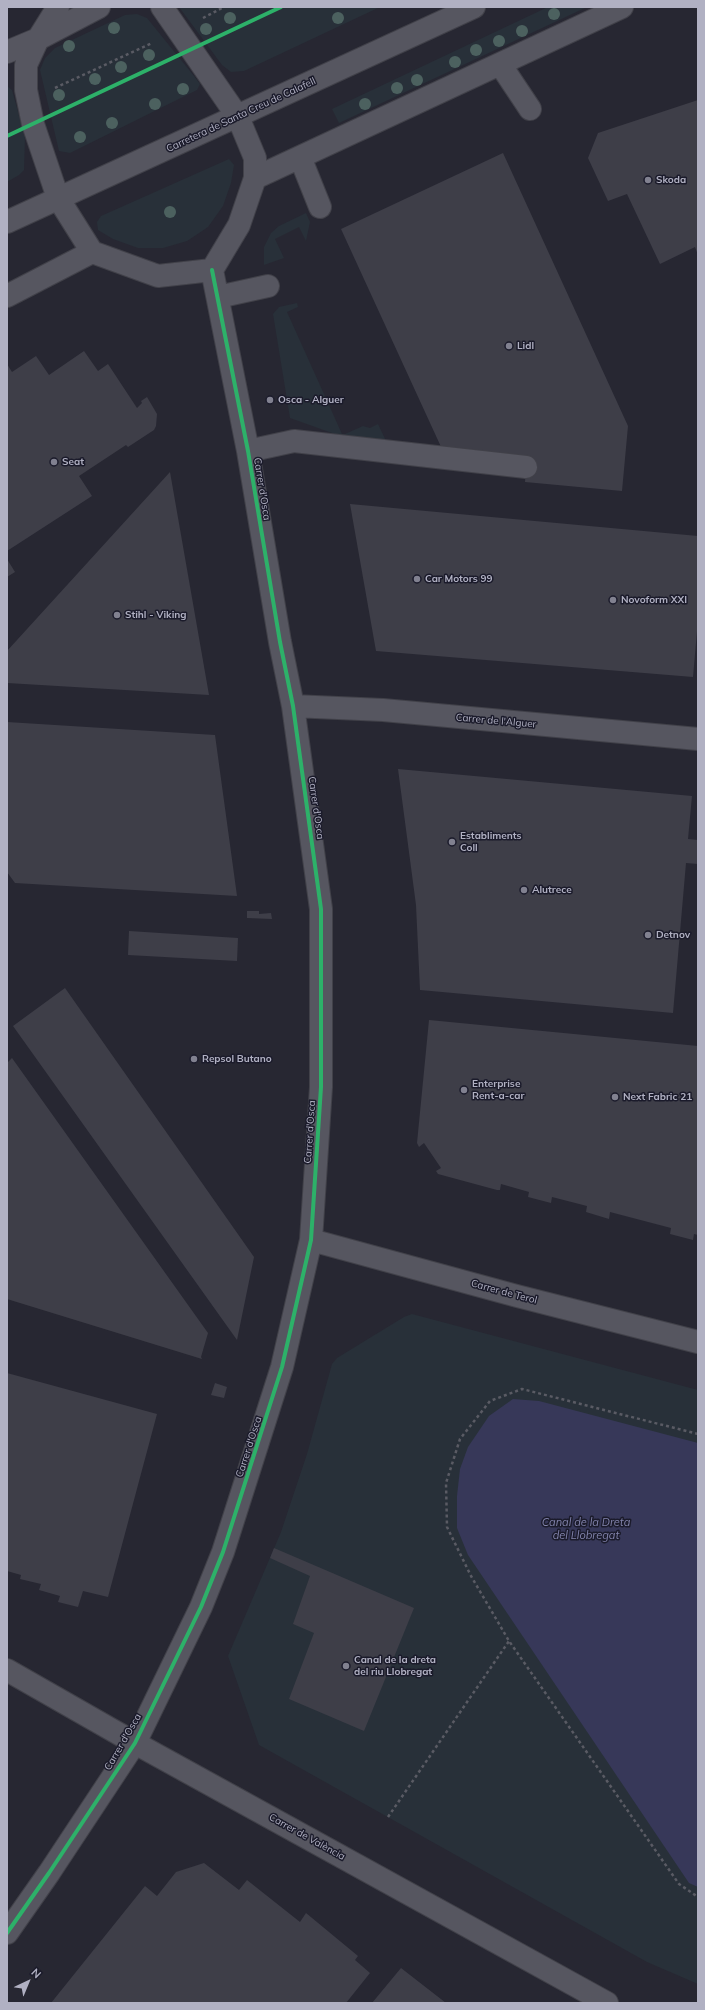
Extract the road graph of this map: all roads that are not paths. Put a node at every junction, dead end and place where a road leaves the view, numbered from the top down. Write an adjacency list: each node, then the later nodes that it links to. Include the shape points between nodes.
1 (58, 7): 6 (street)
2 (99, 7): 6 (street)
3 (162, 7): 10 (street)
4 (474, 7): 10 (street, Carretera de Santa Creu de Calafell)
5 (622, 7): 8 (street)
6 (38, 39): 7 (street); 13 (street, via 26,65 26,90 33,124)
7 (7, 52)
8 (500, 64): 9 (street); 11 (street)
9 (530, 109)
10 (238, 117): 12 (street, via 255,158); 13 (street, Carretera de Santa Creu de Calafell)
11 (300, 157): 12 (street); 14 (street)
12 (255, 178): 17 (street, via 239,225)
13 (58, 198): 15 (street, Carretera de Santa Creu de Calafell); 16 (street)
14 (320, 207)
15 (7, 222)
16 (92, 252): 17 (street, via 158,276); 19 (street)
17 (212, 270): 20 (street, Carrer d'Osca)
18 (268, 286): 20 (street)
19 (7, 296)
20 (218, 297): 21 (street, Carrer d'Osca)
21 (248, 451): 22 (street, via 294,441); 23 (street, Carrer d'Osca)
22 (526, 467)
23 (293, 706): 24 (street, Carrer de l'Alguer, via 383,710); 25 (street, Carrer d'Osca, via 321,909 321,1087)
24 (698, 739)
25 (311, 1240): 26 (street, Carrer de Terol); 28 (street, Carrer d'Osca, via 282,1367 223,1552 201,1607)
26 (698, 1342)
27 (7, 1670): 28 (street, Carrer de València)
28 (134, 1742): 29 (street, Carrer d'Osca); 30 (street, Carrer de València)
29 (7, 1933)
30 (607, 2003)

